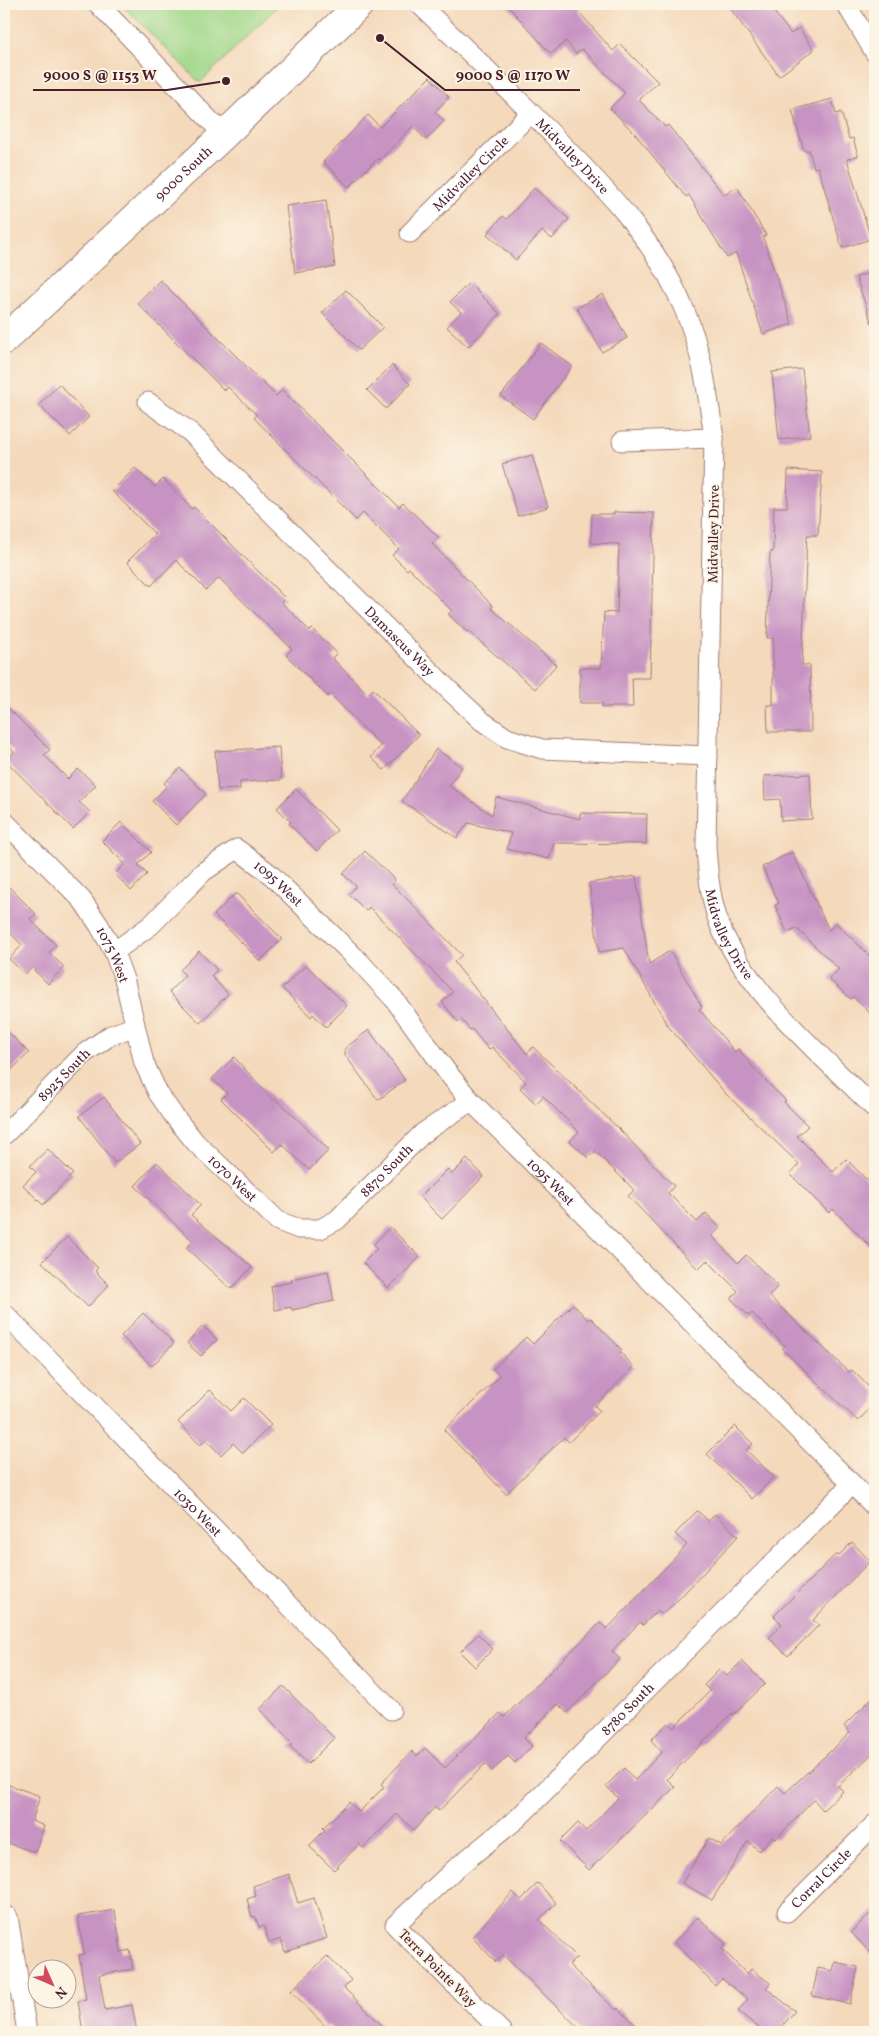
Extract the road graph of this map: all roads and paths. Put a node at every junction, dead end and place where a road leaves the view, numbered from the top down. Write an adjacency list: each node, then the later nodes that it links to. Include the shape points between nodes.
1 (98, 4): 7 (street)
2 (360, 4): 7 (main road, 9000 South)
3 (419, 4): 6 (street, Midvalley Drive)
4 (846, 4): 5 (street)
5 (875, 53)
6 (531, 113): 8 (street, Midvalley Circle); 11 (street, Midvalley Drive, via 630,216 659,259 685,309 705,373)
7 (224, 135): 9 (main road, 9000 South)
8 (410, 234)
9 (4, 340)
10 (148, 402): 13 (street, Damascus Way, via 190,432 450,691 482,721 507,738 542,749)
11 (714, 438): 12 (street); 13 (street, Midvalley Drive)
12 (622, 441)
13 (708, 756): 18 (street, Midvalley Drive, via 706,846 710,890 723,934 748,978)
14 (4, 821): 15 (street, 1075 West, via 82,900)
15 (114, 952): 16 (street, 1075 West); 17 (street, 1095 West, via 151,924 203,872 237,848 269,872 359,961 394,999)
16 (134, 1027): 19 (street, 1075 West, via 144,1063 158,1093); 20 (street, 8925 South, via 111,1035 85,1053)
17 (471, 1101): 21 (street, 8870 South, via 423,1134 336,1220 320,1229); 23 (street, 1095 West)
18 (875, 1109)
19 (174, 1116): 21 (street, 1070 West, via 196,1143 260,1206 278,1221)
20 (4, 1135)
21 (299, 1229)
22 (4, 1313): 25 (street, 1030 West)
23 (852, 1484): 24 (street, 1095 West); 29 (street, 8780 South, via 518,1818 455,1869)
24 (875, 1508)
25 (391, 1710)
26 (875, 1824): 27 (street, Corral Circle)
27 (787, 1912)
28 (8, 1917): 30 (street)
29 (395, 1925): 31 (street, Terra Pointe Way)
30 (27, 2032)
31 (502, 2032)

